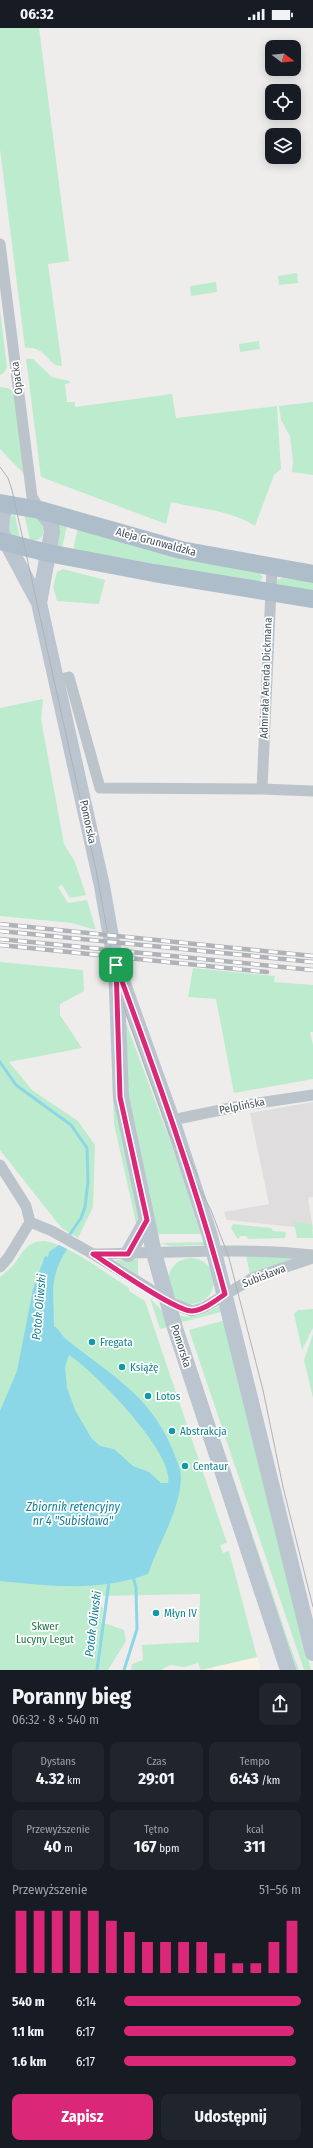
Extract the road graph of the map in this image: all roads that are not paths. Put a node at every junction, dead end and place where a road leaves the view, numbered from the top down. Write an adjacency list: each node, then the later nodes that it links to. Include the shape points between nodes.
1 (0, 244): 3 (street, Opacka, via 32,497)
2 (4, 503): 3 (main road, Aleja Grunwaldzka); 4 (main road, Pomorska, via 0,524)
3 (40, 510): 5 (main road, Pomorska, via 51,523); 6 (main road, Aleja Grunwaldzka, via 181,550)
4 (3, 542): 5 (main road); 10 (main road, Pomorska)
5 (48, 553): 8 (main road); 10 (main road, Pomorska)
6 (272, 568): 7 (main road, Aleja Grunwaldzka); 8 (street, Admirała Arenda Dickmana)
7 (313, 574)
8 (270, 593): 9 (main road); 12 (street, Admirała Arenda Dickmana)
9 (313, 599)
10 (39, 603): 11 (main road, Pomorska)
11 (63, 678): 12 (street, Pomorska, via 100,788); 14 (main road, Pomorska)
12 (262, 789): 13 (street)
13 (313, 791)
14 (116, 965): 16 (main road, Pomorska); 18 (main road, Pomorska, via 120,1097)
15 (313, 1095): 16 (street, Pelplińska, via 244,1105)
16 (172, 1120): 20 (main road, Pomorska)
17 (0, 1165): 19 (street, via 26,1206)
18 (147, 1220): 21 (main road, Pomorska); 23 (main road)
19 (30, 1222): 22 (street, Subisława); 26 (street, via 8,1258)
20 (214, 1251): 21 (street, Subisława); 24 (street, Subisława, via 280,1251); 27 (main road, Pomorska)
21 (154, 1253): 23 (street, Subisława); 28 (main road, Pomorska)
22 (93, 1254): 23 (street, Subisława); 28 (street, Subisława)
23 (128, 1254)
24 (313, 1255)
25 (313, 1258): 27 (street, Subisława, via 253,1278)
26 (0, 1266)
27 (225, 1294): 28 (street, Subisława, via 203,1308 192,1311); 29 (main road, Pomorska)
28 (166, 1300): 30 (main road, Pomorska)
29 (313, 1653)
30 (288, 1670)

